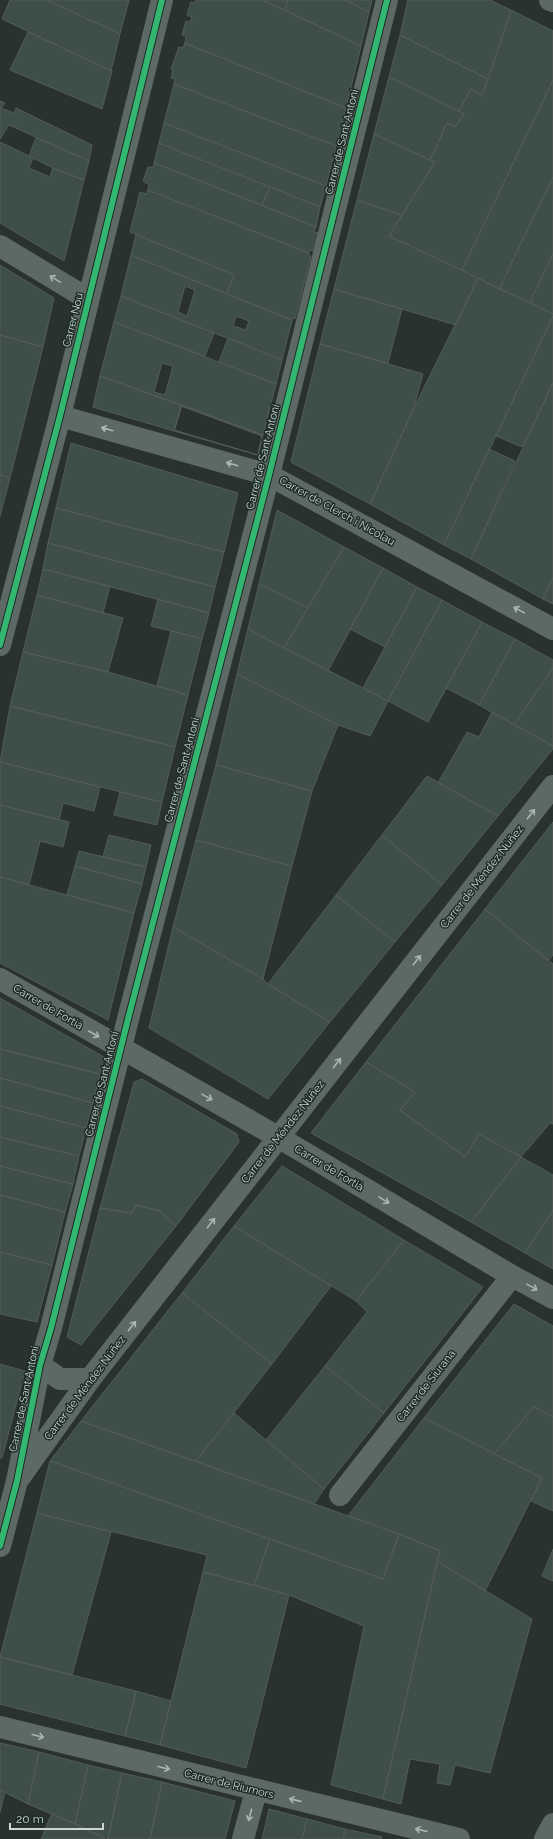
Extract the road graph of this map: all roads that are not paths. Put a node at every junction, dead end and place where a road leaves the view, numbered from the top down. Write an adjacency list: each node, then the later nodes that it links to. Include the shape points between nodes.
1 (162, 0): 6 (street, Carrer Nou)
2 (387, 0): 8 (street, Carrer de Sant Antoni)
3 (550, 0): 4 (street)
4 (553, 1)
5 (0, 246): 6 (street, one-way to 5)
6 (88, 298): 7 (street, Carrer Nou)
7 (60, 416): 8 (street, Carrer de Clerch i Nicolau, one-way to 7); 10 (street, Carrer Nou)
8 (269, 475): 9 (street, Carrer de Clerch i Nicolau, one-way to 8); 13 (street, Carrer de Sant Antoni)
9 (553, 629)
10 (0, 645)
11 (553, 786): 14 (street, Carrer de Méndez Núñez, one-way to 11)
12 (0, 979): 13 (street, Carrer de Fortià, one-way to 13)
13 (121, 1048): 14 (street, Carrer de Fortià, one-way to 14); 17 (street, Carrer de Sant Antoni)
14 (278, 1138): 15 (street, Carrer de Fortià, one-way to 15); 18 (street, Carrer de Méndez Núñez, one-way to 14)
15 (512, 1276): 16 (street, Carrer de Fortià, one-way to 16); 20 (street, Carrer de Siurana)
16 (553, 1298)
17 (40, 1365): 18 (street, via 60,1379); 19 (street, Carrer de Sant Antoni)
18 (90, 1379): 19 (street, Carrer de Méndez Núñez)
19 (17, 1481): 21 (street, Carrer de Sant Antoni)
20 (340, 1496)
21 (0, 1546)
22 (0, 1727): 23 (street, Carrer de Riumors, one-way to 23)
23 (256, 1791): 25 (street, one-way to 25); 26 (street, Carrer de Riumors, one-way to 23)
24 (553, 1824): 27 (street)
25 (243, 1839)
26 (459, 1839)
27 (545, 1839)

